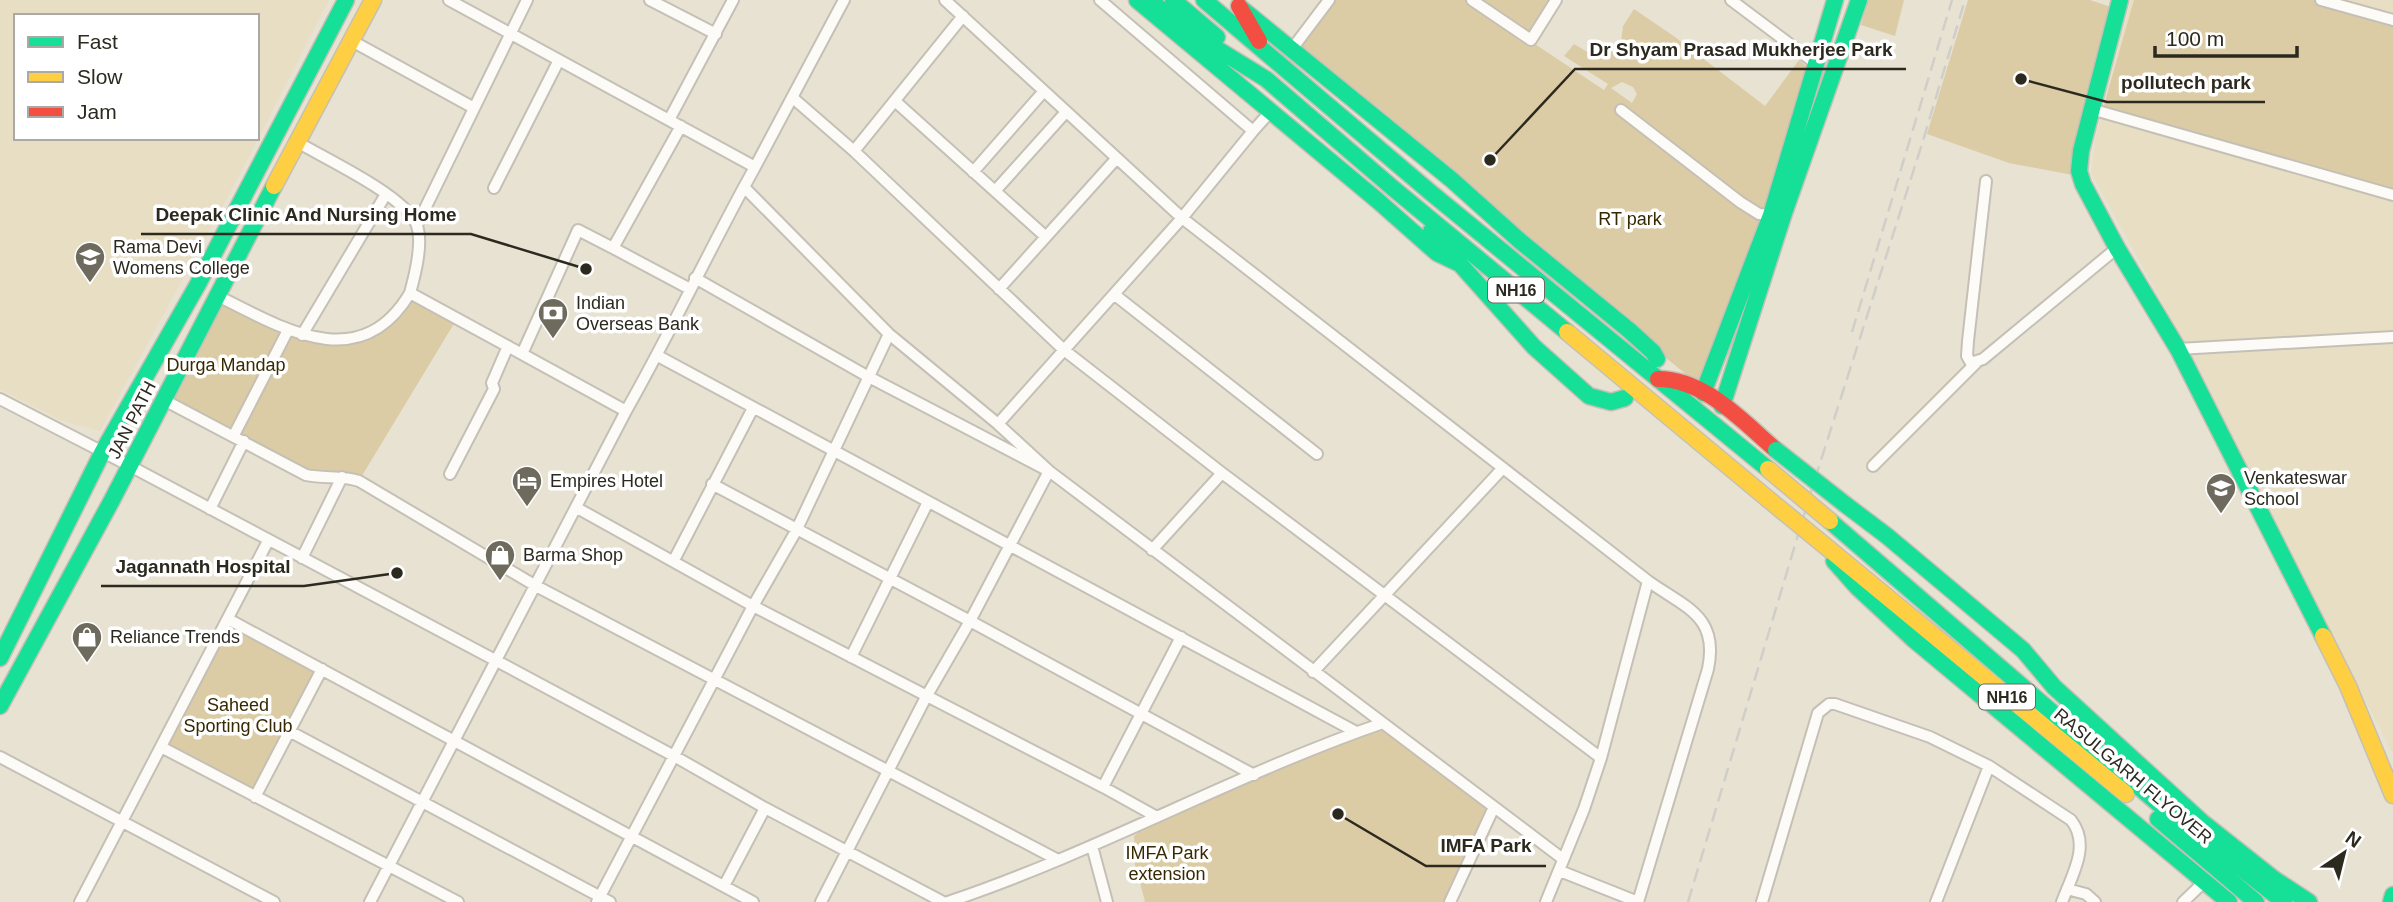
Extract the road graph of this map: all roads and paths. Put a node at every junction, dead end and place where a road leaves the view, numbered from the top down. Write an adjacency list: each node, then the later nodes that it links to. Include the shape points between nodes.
1 (346, 0): 96 (main road, JAN PATH, via 204,273)
2 (373, 0): 30 (main road, JAN PATH)
3 (449, 0): 27 (street)
4 (527, 0): 27 (street)
5 (650, 0): 28 (street)
6 (733, 0): 28 (street)
7 (844, 0): 38 (street)
8 (945, 0): 24 (street)
9 (1100, 0): 47 (street)
10 (1138, 0): 44 (main road)
11 (1149, 0): 36 (main road, via 1196,36)
12 (1204, 0): 33 (main road, NH16)
13 (1329, 0): 32 (street)
14 (1472, 0): 15 (street, via 1531,40)
15 (1556, 0)
16 (1731, 0): 35 (street)
17 (1835, 0): 29 (main road)
18 (1850, 0): 26 (main road)
19 (1859, 0): 31 (main road)
20 (2120, 0): 41 (main road)
21 (2321, 0): 25 (street)
22 (1175, 1): 36 (main road, NH16)
23 (1236, 3): 32 (main road); 33 (main road)
24 (963, 16): 37 (street); 39 (street)
25 (2393, 20)
26 (1843, 24): 29 (main road); 31 (main road)
27 (511, 34): 34 (street); 40 (street)
28 (716, 34): 45 (street)
29 (1824, 38): 35 (main road)
30 (352, 41): 40 (street); 48 (main road, JAN PATH)
31 (1844, 46): 90 (main road)
32 (1293, 50): 82 (main road, via 1630,331)
33 (1264, 51): 85 (main road, NH16)
34 (559, 60): 45 (street); 55 (street)
35 (1815, 63): 60 (main road)
36 (1266, 79): 56 (main road, NH16)
37 (1044, 91): 43 (street); 52 (street)
38 (793, 98): 49 (street); 51 (street)
39 (895, 102): 49 (street); 52 (street)
40 (474, 108): 62 (street)
41 (2091, 109): 59 (street); 65 (main road, via 2080,172)
42 (1621, 110): 60 (street, via 1740,202 1759,214)
43 (1066, 112): 50 (street); 57 (street)
44 (1270, 112): 47 (street); 66 (main road, via 1437,253)
45 (669, 120): 46 (street)
46 (681, 126): 51 (street); 64 (street)
47 (1253, 131): 61 (street)
48 (299, 143): 58 (street); 71 (main road, JAN PATH)
49 (854, 152): 69 (street)
50 (1116, 159): 61 (street); 63 (street)
51 (755, 167): 54 (street)
52 (974, 172): 57 (street)
53 (1986, 181): 83 (street, via 1967,349 1968,360)
54 (744, 187): 67 (street); 74 (street)
55 (495, 188)
56 (1394, 189): 66 (main road); 111 (main road, NH16, bridge)
57 (995, 191): 63 (street)
58 (386, 194): 62 (street); 75 (street)
59 (2393, 195)
60 (1772, 215): 86 (main road)
61 (1182, 218): 72 (street); 100 (street)
62 (416, 225): 70 (street, via 418,254)
63 (1046, 237): 69 (street)
64 (613, 248): 68 (street); 80 (street, via 578,230)
65 (2117, 248): 78 (main road); 83 (street)
66 (1460, 264): 87 (main road, via 1534,347 1589,396 1611,402)
67 (695, 278): 68 (street); 84 (street)
68 (690, 289): 81 (street)
69 (999, 289): 79 (street)
70 (410, 293): 75 (street, via 391,320 373,332 348,340); 77 (street)
71 (216, 295): 73 (street); 89 (main road, JAN PATH)
72 (1115, 295): 79 (street); 97 (street)
73 (288, 330): 75 (street); 94 (street)
74 (889, 334): 84 (street); 93 (street)
75 (302, 335)
76 (2393, 337): 78 (street)
77 (508, 346): 80 (street); 103 (street, via 492,383 494,389)
78 (2178, 349): 145 (main road, via 2348,686)
79 (1064, 350): 93 (street); 102 (street)
80 (522, 354): 92 (street)
81 (658, 356): 91 (street); 92 (street)
82 (1657, 359)
83 (1976, 363): 99 (street)
84 (867, 376): 95 (street); 101 (street)
85 (1658, 379): 86 (main road, via 1677,380); 183 (main road, RASULGARH FLYOVER / NH16, bridge, via 2161,806)
86 (1703, 393): 90 (main road)
87 (1625, 398)
88 (0, 399): 96 (street)
89 (164, 400): 94 (street); 98 (main road, JAN PATH)
90 (1722, 406): 184 (main road, bridge, via 2023,650 2054,687 2202,822)
91 (753, 408): 95 (street); 105 (street)
92 (626, 411): 107 (street)
93 (998, 424): 101 (street)
94 (239, 438): 104 (street, via 306,475); 108 (street)
95 (835, 452): 106 (street); 109 (street)
96 (102, 453): 98 (street); 125 (main road, JAN PATH)
97 (1317, 454)
98 (130, 466): 108 (street); 131 (main road, JAN PATH)
99 (1874, 466)
100 (1503, 468): 117 (street); 119 (street)
101 (1049, 471): 112 (street); 113 (street)
102 (1222, 473): 113 (street); 119 (street)
103 (450, 474)
104 (342, 477): 114 (street); 118 (street, via 372,488)
105 (712, 484): 109 (street); 115 (street)
106 (928, 502): 112 (street); 116 (street)
107 (577, 508): 115 (street); 118 (street)
108 (211, 509): 110 (street)
109 (796, 531): 116 (street); 120 (street)
110 (268, 541): 114 (street); 121 (street)
111 (1821, 542): 158 (main road, via 1857,587 1913,639); 182 (main road, RASULGARH FLYOVER / NH16)
112 (1010, 545): 122 (street); 123 (street)
113 (1152, 550): 128 (street)
114 (302, 558): 126 (street)
115 (674, 560): 120 (street)
116 (889, 579): 122 (street); 124 (street)
117 (1648, 581): 140 (street); 175 (street, via 1702,620 1712,650)
118 (536, 586): 126 (street); 129 (street)
119 (1385, 594): 128 (street); 140 (street)
120 (753, 606): 124 (street); 129 (street)
121 (228, 618): 127 (street); 137 (street)
122 (970, 621): 130 (street); 132 (street)
123 (1181, 637): 132 (street); 135 (street)
124 (851, 657): 130 (street)
125 (0, 658)
126 (495, 660): 136 (street); 138 (street)
127 (322, 669): 134 (street); 136 (street)
128 (1313, 672): 133 (street)
129 (714, 681): 138 (street); 142 (street)
130 (926, 697): 142 (street); 144 (street)
131 (0, 706)
132 (1141, 713): 143 (street); 144 (street)
133 (1383, 723): 135 (street); 148 (street)
134 (289, 731): 146 (street); 147 (street)
135 (1356, 732): 143 (street)
136 (455, 740): 147 (street); 152 (street)
137 (161, 747): 146 (street); 151 (street)
138 (674, 756): 149 (street); 152 (street)
139 (0, 757): 151 (street)
140 (1601, 758): 156 (street)
141 (1990, 766): 160 (street, via 2078,829 2080,854); 176 (street, via 1930,737 1835,704 1821,708); 177 (street)
142 (889, 772): 154 (street); 155 (street)
143 (1254, 775): 150 (street)
144 (1103, 787): 150 (street)
145 (2393, 795)
146 (255, 797): 157 (street)
147 (422, 803): 157 (street); 163 (street)
148 (1493, 807): 156 (street); 173 (street)
149 (765, 808): 154 (street); 159 (street)
150 (1157, 817): 153 (street)
151 (121, 822): 164 (street); 165 (street)
152 (632, 836): 159 (street); 163 (street)
153 (1092, 846): 155 (street); 172 (street)
154 (849, 851): 169 (street); 170 (street)
155 (1058, 860): 162 (street)
156 (1561, 865): 174 (street); 175 (street)
157 (389, 866): 166 (street); 167 (street)
158 (2204, 882): 180 (street); 181 (main road)
159 (724, 886): 168 (street)
160 (2067, 889): 178 (street); 179 (street, via 2087,894)
161 (2393, 895): 185 (main road)
162 (974, 898): 171 (street)
163 (602, 900)
164 (83, 901)
165 (274, 902)
166 (370, 902)
167 (458, 902)
168 (752, 902)
169 (821, 902)
170 (943, 902)
171 (948, 902)
172 (1107, 902)
173 (1450, 902)
174 (1546, 902)
175 (1638, 902)
176 (1762, 902)
177 (1936, 902)
178 (2062, 902)
179 (2095, 902)
180 (2183, 902)
181 (2229, 902)
182 (2256, 902)
183 (2284, 902)
184 (2309, 902)
185 (2391, 902)

